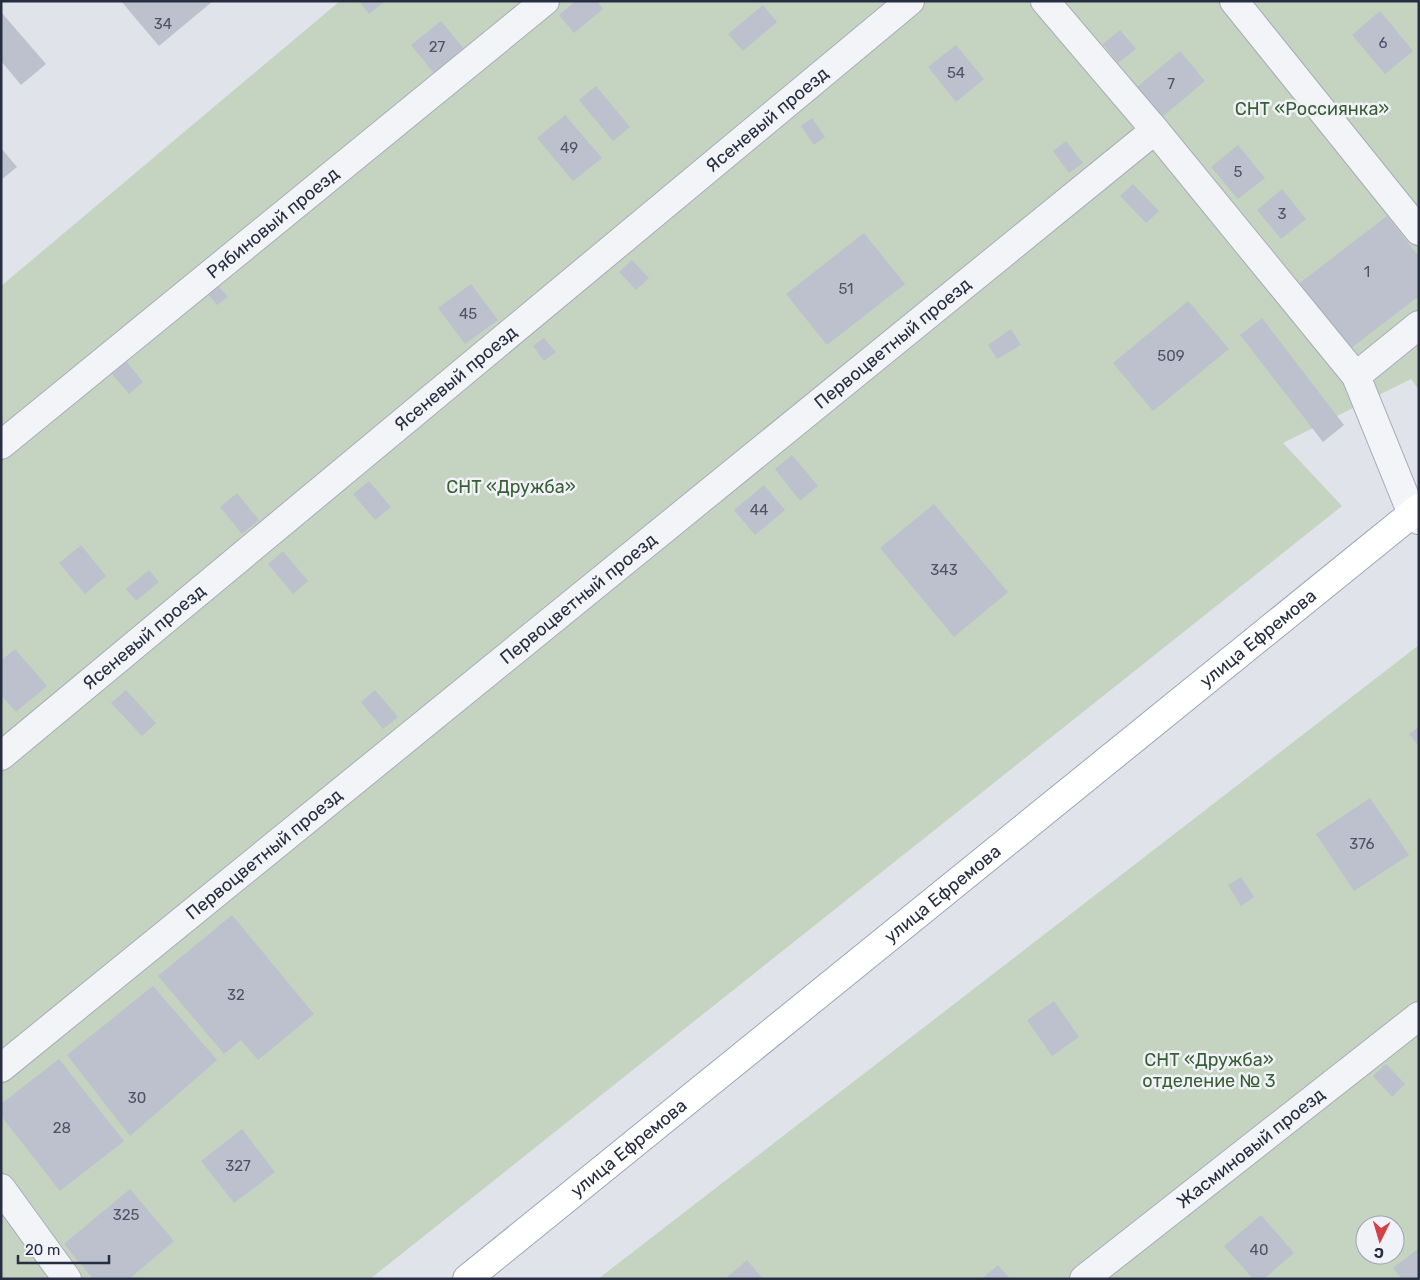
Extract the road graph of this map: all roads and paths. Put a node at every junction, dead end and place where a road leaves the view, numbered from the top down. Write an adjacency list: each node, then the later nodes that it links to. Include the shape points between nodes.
1 (545, 1): 9 (street, Рябиновый проезд)
2 (910, 1): 11 (street, Ясеневый проезд)
3 (1045, 1): 5 (street)
4 (1234, 1): 6 (street)
5 (1155, 130): 8 (street); 13 (street, Первоцветный проезд)
6 (1419, 232)
7 (1419, 325): 8 (street)
8 (1356, 376): 10 (street)
9 (1, 445)
10 (1416, 514): 16 (main road, улица Ефремова)
11 (1, 756)
12 (1419, 1016): 17 (street, Жасминовый проезд)
13 (1, 1068)
14 (1, 1188): 15 (street)
15 (67, 1279)
16 (467, 1279)
17 (1084, 1279)

